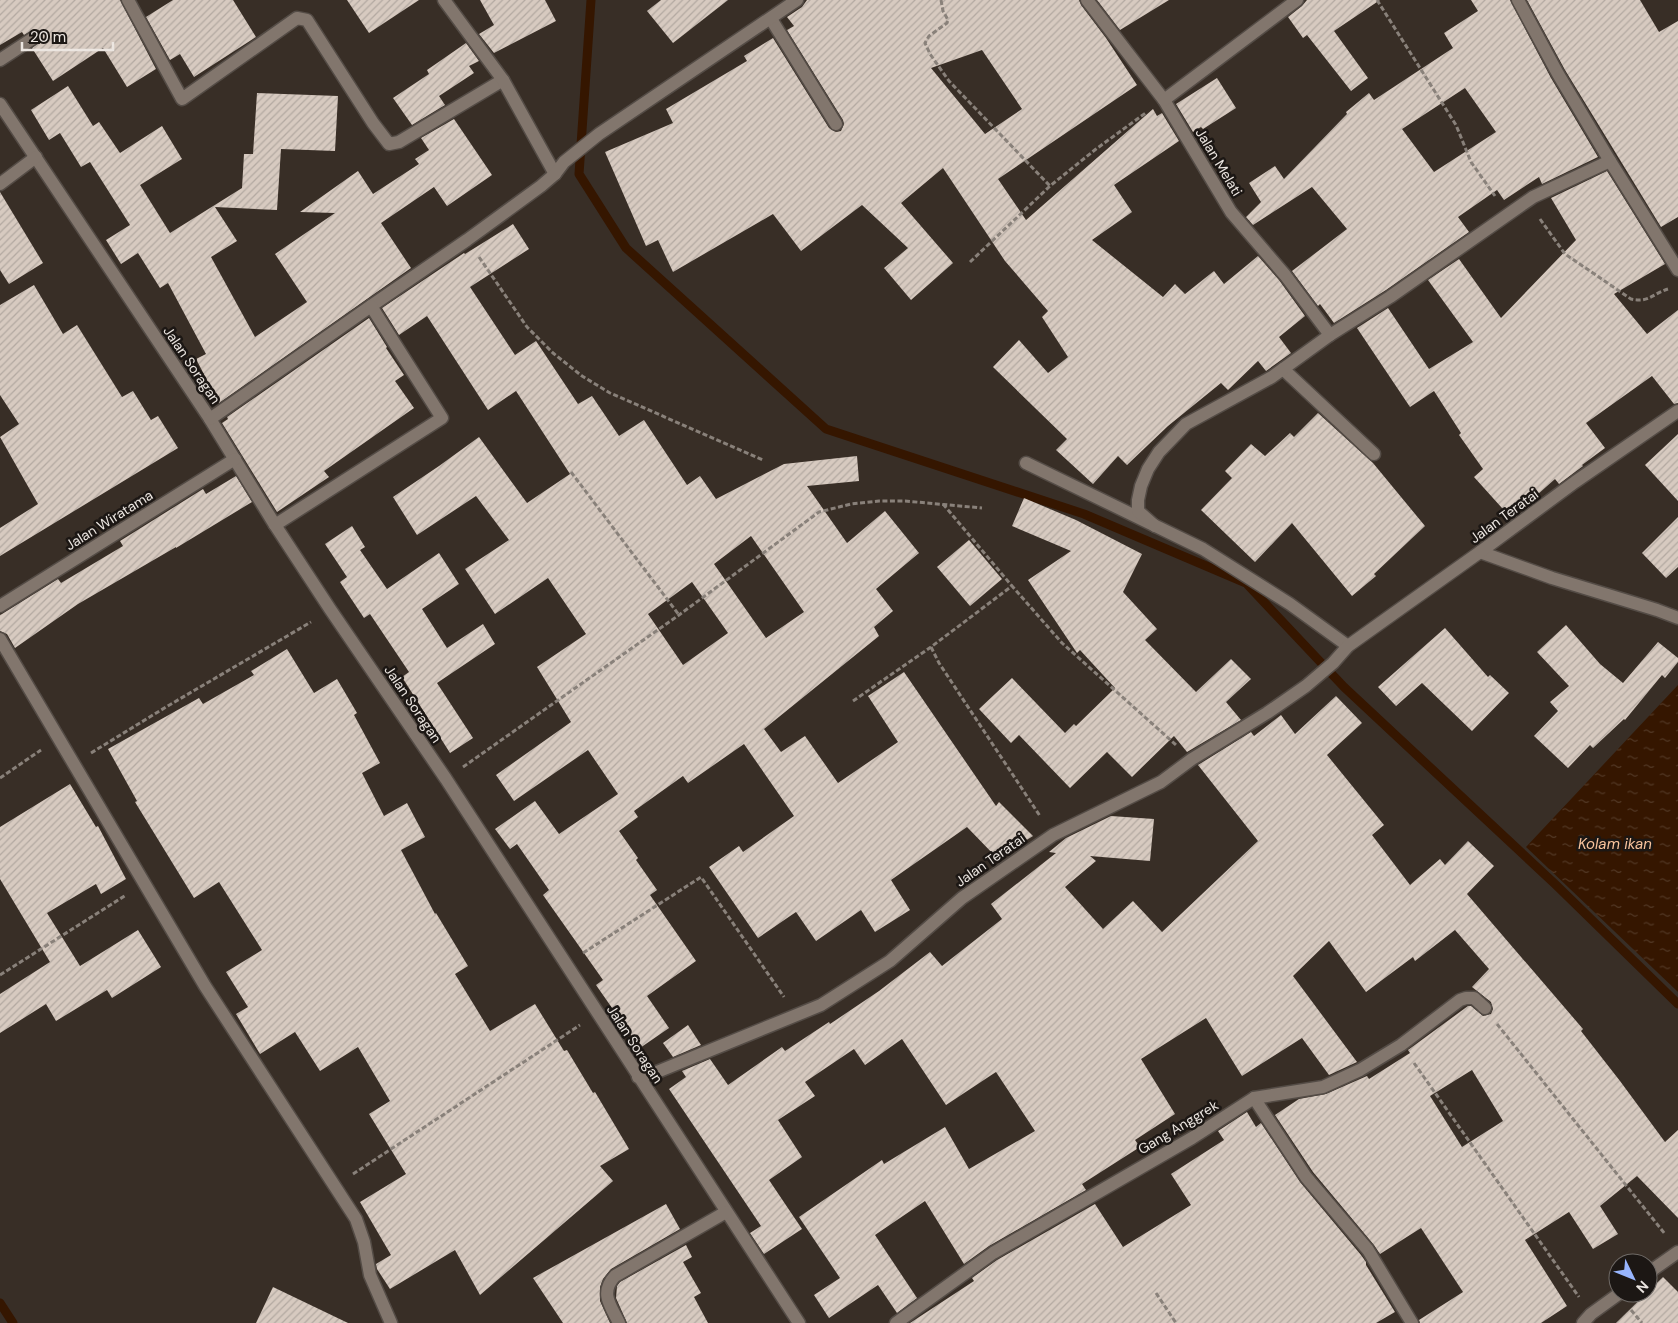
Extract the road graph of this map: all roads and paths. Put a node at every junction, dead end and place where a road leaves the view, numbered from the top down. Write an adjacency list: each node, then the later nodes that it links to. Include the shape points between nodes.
1 (128, 0): 12 (street, via 182,99 297,18 306,20 389,144 399,142)
2 (444, 0): 12 (street)
3 (797, 0): 9 (street)
4 (941, 0): 20 (path, via 948,20 925,43 930,54 949,81)
5 (1087, 0): 13 (street, Jalan Melati)
6 (1297, 0): 13 (street)
7 (1377, 0): 22 (path, via 1456,125 1471,162)
8 (1518, 0): 17 (street)
9 (770, 19): 15 (street); 18 (street, via 599,134 564,162)
10 (35, 36): 11 (street)
11 (0, 60)
12 (503, 80): 18 (street)
13 (1164, 100): 20 (path); 28 (street, Jalan Melati, via 1231,212 1285,275)
14 (0, 104): 16 (street, Jalan Soragan)
15 (836, 124)
16 (36, 157): 19 (street); 31 (street, Jalan Soragan)
17 (1610, 160): 21 (street); 25 (street)
18 (555, 174): 23 (street)
19 (0, 184)
20 (1050, 186): 24 (path)
21 (1533, 198): 22 (street); 26 (path, via 1535,211 1564,254 1631,299 1643,301)
22 (1508, 215): 28 (street, via 1390,298)
23 (467, 240): 27 (street); 34 (path, via 527,327 582,376 610,393)
24 (970, 262)
25 (1678, 270)
26 (1672, 287)
27 (371, 306): 31 (street); 39 (street, via 442,418)
28 (1330, 335): 29 (street)
29 (1283, 369): 32 (street); 40 (street, via 1186,424 1159,452 1148,468 1138,500 1138,512)
30 (1678, 411): 41 (street, Jalan Teratai)
31 (210, 419): 33 (street, Jalan Soragan)
32 (1374, 454)
33 (235, 460): 39 (street, Jalan Soragan); 43 (street, Jalan Wiratama)
34 (763, 460)
35 (1026, 463): 40 (street)
36 (571, 472): 45 (path)
37 (942, 504): 38 (path); 42 (path); 45 (path, via 879,501 819,512)
38 (982, 508)
39 (276, 525): 44 (street, Jalan Soragan)
40 (1155, 526): 48 (street, via 1226,563)
41 (1480, 552): 46 (street); 48 (street, Jalan Teratai)
42 (1012, 586): 49 (path); 52 (path, via 1062,643)
43 (0, 606)
44 (330, 609): 53 (path); 55 (street, Jalan Soragan)
45 (679, 615): 55 (path)
46 (1678, 618)
47 (0, 640): 51 (street)
48 (1348, 646): 52 (street, Jalan Teratai, via 1306,686)
49 (931, 647): 50 (path); 56 (path)
50 (853, 702)
51 (58, 739): 53 (street); 54 (path)
52 (1192, 759): 56 (street, Jalan Teratai, via 1161,782)
53 (73, 764): 57 (street)
54 (0, 778)
55 (446, 779): 58 (street, Jalan Soragan)
56 (1052, 835): 62 (street, Jalan Teratai, via 962,898 890,961 821,1005)
57 (144, 883): 59 (path); 66 (street, via 205,986)
58 (566, 964): 61 (street, Jalan Soragan); 62 (path, via 701,877)
59 (0, 975)
60 (1485, 1008): 63 (street, Gang Anggrek, via 1474,998 1460,1000); 68 (path)
61 (597, 1014): 64 (street, Jalan Soragan); 66 (path)
62 (796, 1015): 64 (street, Jalan Teratai)
63 (1401, 1045): 65 (street, Gang Anggrek, via 1360,1070 1323,1087); 73 (path)
64 (638, 1077): 67 (street, Jalan Soragan)
65 (1254, 1098): 77 (street, Gang Anggrek, via 1192,1138 993,1253); 79 (street, via 1306,1177 1368,1250)
66 (334, 1186): 74 (street, via 356,1219 370,1275)
67 (726, 1212): 75 (street, via 615,1276 608,1285 607,1296); 76 (street, Jalan Soragan)
68 (1666, 1234)
69 (1678, 1252): 70 (street)
70 (1658, 1266)
71 (1156, 1293): 78 (path)
72 (1608, 1302): 73 (street)
73 (1587, 1318)
74 (391, 1323)
75 (619, 1323)
76 (799, 1323)
77 (896, 1323)
78 (1176, 1323)
79 (1412, 1323)

